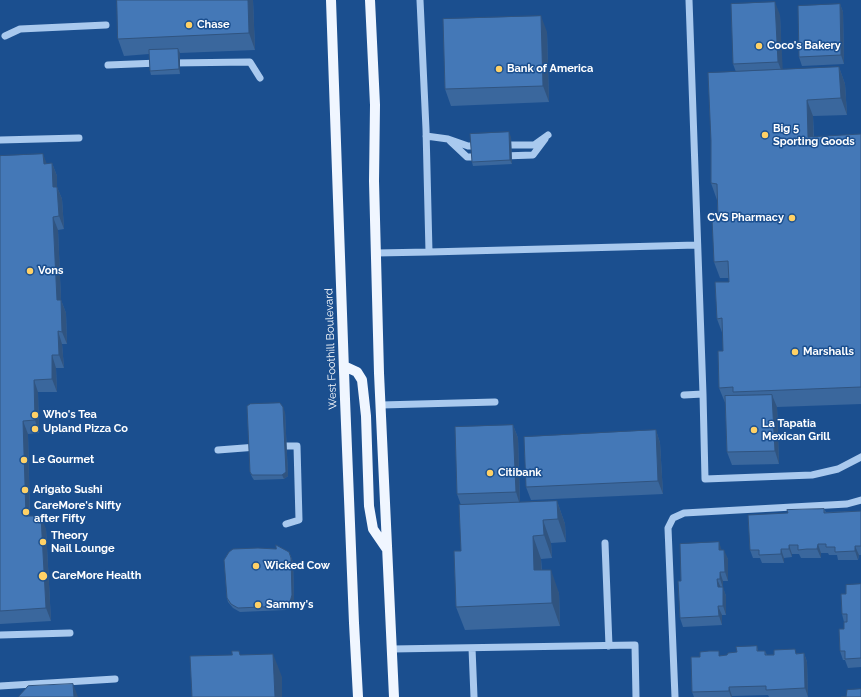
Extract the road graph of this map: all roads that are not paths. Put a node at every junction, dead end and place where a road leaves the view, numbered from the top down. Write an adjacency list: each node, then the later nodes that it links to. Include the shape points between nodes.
1 (331, 0): 18 (main road, West Foothill Boulevard)
2 (370, 0): 17 (main road, via 375,105)
3 (420, 0): 9 (lane)
4 (689, 0): 15 (lane)
5 (106, 25): 6 (lane, via 20,29)
6 (5, 36)
7 (108, 65): 8 (lane, via 250,62)
8 (260, 78)
9 (426, 136): 11 (lane); 16 (lane)
10 (79, 138): 12 (lane)
11 (448, 139): 13 (lane, via 468,146); 14 (lane, via 467,157 492,157 533,155 548,135 534,145)
12 (0, 140)
13 (488, 146)
14 (496, 146)
15 (697, 245): 16 (lane); 19 (lane)
16 (429, 252): 17 (lane)
17 (376, 253): 22 (main road)
18 (344, 366): 28 (main road, via 357,372 362,380 369,506 373,529); 36 (main road, West Foothill Boulevard)
19 (703, 394): 20 (lane); 24 (lane, via 705,479 812,475 838,468)
20 (684, 395)
21 (495, 402): 22 (lane)
22 (381, 405): 28 (main road)
23 (218, 450): 26 (lane, via 297,446 299,520)
24 (861, 457)
25 (861, 500): 40 (lane, via 847,504 684,513 673,518 668,528)
26 (286, 524)
27 (605, 543): 31 (lane)
28 (386, 548): 33 (main road)
29 (70, 633): 30 (lane)
30 (0, 635)
31 (609, 646): 32 (lane); 39 (lane, via 635,645)
32 (472, 648): 33 (lane); 38 (lane)
33 (392, 649): 37 (main road)
34 (114, 679): 35 (lane)
35 (0, 686)
36 (358, 697)
37 (394, 697)
38 (474, 697)
39 (636, 697)
40 (675, 697)

